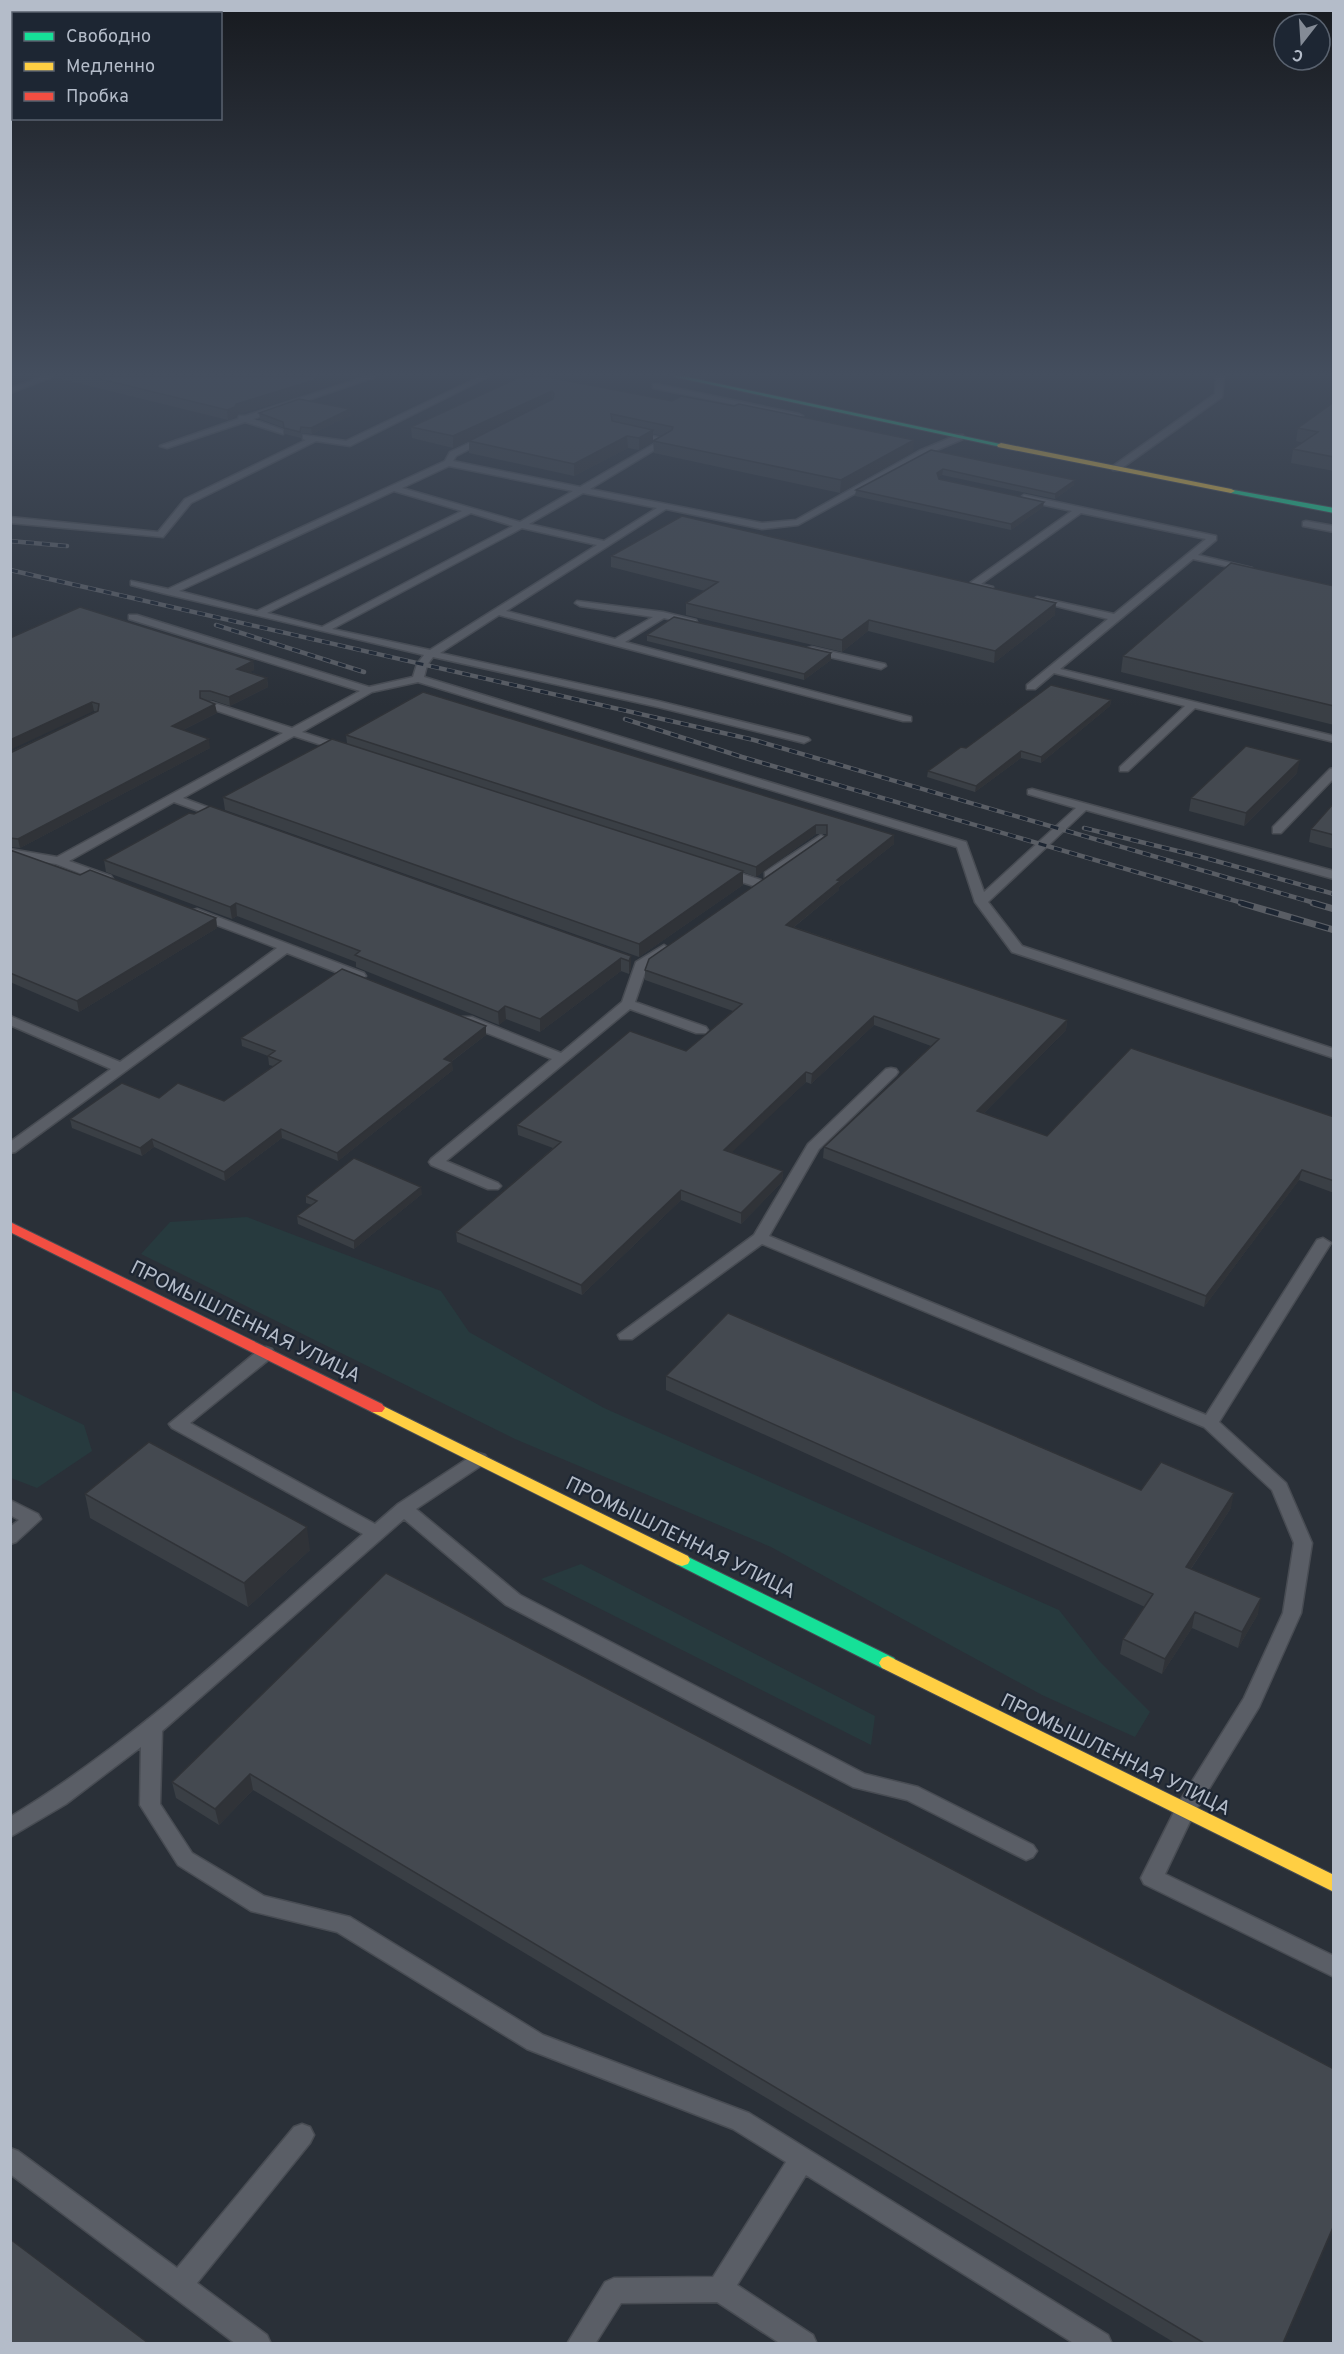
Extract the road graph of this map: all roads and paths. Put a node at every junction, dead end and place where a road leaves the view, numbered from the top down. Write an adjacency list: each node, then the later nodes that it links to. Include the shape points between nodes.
1 (216, 487): 13 (lane, via 188,501 160,535)
2 (563, 487): 7 (lane)
3 (584, 487): 7 (lane)
4 (861, 487): 9 (lane, via 798,522 762,526)
5 (1212, 487): 12 (street)
6 (393, 488): 10 (lane); 22 (lane)
7 (578, 490): 9 (lane); 15 (lane)
8 (1010, 495): 11 (lane)
9 (664, 507): 17 (lane)
10 (471, 510): 15 (lane); 26 (lane)
11 (1079, 510): 18 (lane, via 1214,538); 21 (lane, via 973,585)
12 (1334, 511)
13 (10, 520)
14 (1306, 524): 16 (lane)
15 (521, 525): 17 (lane); 31 (lane)
16 (1334, 529)
17 (605, 544): 25 (lane)
18 (1192, 556): 19 (lane); 29 (lane)
19 (1257, 571)
20 (134, 583): 22 (lane)
21 (995, 590)
22 (169, 592): 26 (lane)
23 (1028, 598): 29 (lane)
24 (580, 603): 27 (lane)
25 (498, 612): 32 (lane); 34 (lane)
26 (258, 614): 31 (lane)
27 (663, 615): 30 (lane); 32 (lane)
28 (133, 617): 39 (lane)
29 (1116, 618): 36 (lane)
30 (709, 626)
31 (323, 630): 34 (lane)
32 (616, 643): 42 (lane)
33 (801, 647): 35 (lane)
34 (431, 654): 37 (lane, via 422,664); 45 (lane)
35 (881, 666)
36 (1053, 670): 38 (lane); 41 (lane)
37 (418, 679): 39 (lane); 60 (lane, via 962,845)
38 (1031, 687)
39 (369, 690): 43 (lane)
40 (207, 705): 43 (lane)
41 (1192, 705): 44 (lane); 47 (lane)
42 (907, 719)
43 (292, 732): 46 (lane); 50 (lane)
44 (1334, 739)
45 (804, 740)
46 (349, 751)
47 (1124, 769)
48 (1334, 771): 53 (lane)
49 (1032, 792): 51 (lane)
50 (173, 798): 52 (lane); 56 (lane)
51 (1084, 806): 58 (lane); 60 (lane)
52 (239, 822)
53 (1277, 830)
54 (821, 839): 57 (lane, via 753,887)
55 (10, 853): 56 (lane)
56 (59, 861): 59 (lane)
57 (712, 868)
58 (1334, 875)
59 (124, 885)
60 (981, 902): 69 (lane, via 1017,949)
61 (189, 910): 63 (lane)
62 (680, 938): 65 (lane, via 635,964)
63 (287, 946): 64 (lane); 71 (lane)
64 (375, 982)
65 (628, 1004): 68 (lane); 70 (lane)
66 (452, 1014): 70 (lane)
67 (10, 1020): 71 (lane)
68 (701, 1030)
69 (1334, 1054)
70 (562, 1058): 74 (lane, via 436,1162)
71 (121, 1068): 73 (lane)
72 (891, 1072): 76 (lane, via 813,1147)
73 (10, 1149)
74 (493, 1186)
75 (10, 1226): 79 (street, ПРОМЫШЛЕННАЯ УЛИЦА)
76 (760, 1238): 78 (lane); 80 (lane)
77 (1323, 1243): 80 (lane)
78 (626, 1335)
79 (266, 1353): 81 (street, ПРОМЫШЛЕННАЯ УЛИЦА); 84 (lane, via 178,1424)
80 (1210, 1423): 87 (lane, via 1280,1487 1303,1543 1292,1613 1252,1701)
81 (479, 1459): 83 (lane); 87 (street, ПРОМЫШЛЕННАЯ УЛИЦА)
82 (10, 1506): 85 (lane, via 32,1519)
83 (404, 1509): 84 (lane); 89 (lane, via 513,1600 860,1781 911,1793)
84 (376, 1533): 86 (lane)
85 (10, 1537)
86 (152, 1728): 88 (lane, via 59,1798); 93 (lane, via 150,1805 184,1859 259,1904 342,1924 535,2042 741,2121)
87 (1185, 1810): 90 (street, ПРОМЫШЛЕННАЯ УЛИЦА); 91 (lane, via 1152,1878)
88 (10, 1828)
89 (1026, 1851)
90 (1334, 1884)
91 (1334, 1967)
92 (302, 2135): 95 (lane)
93 (802, 2158): 96 (lane); 100 (lane)
94 (11, 2161): 95 (lane)
95 (179, 2285): 97 (lane)
96 (720, 2289): 98 (lane, via 614,2291); 99 (lane)
97 (258, 2343)
98 (579, 2343)
99 (804, 2343)
100 (1099, 2343)

